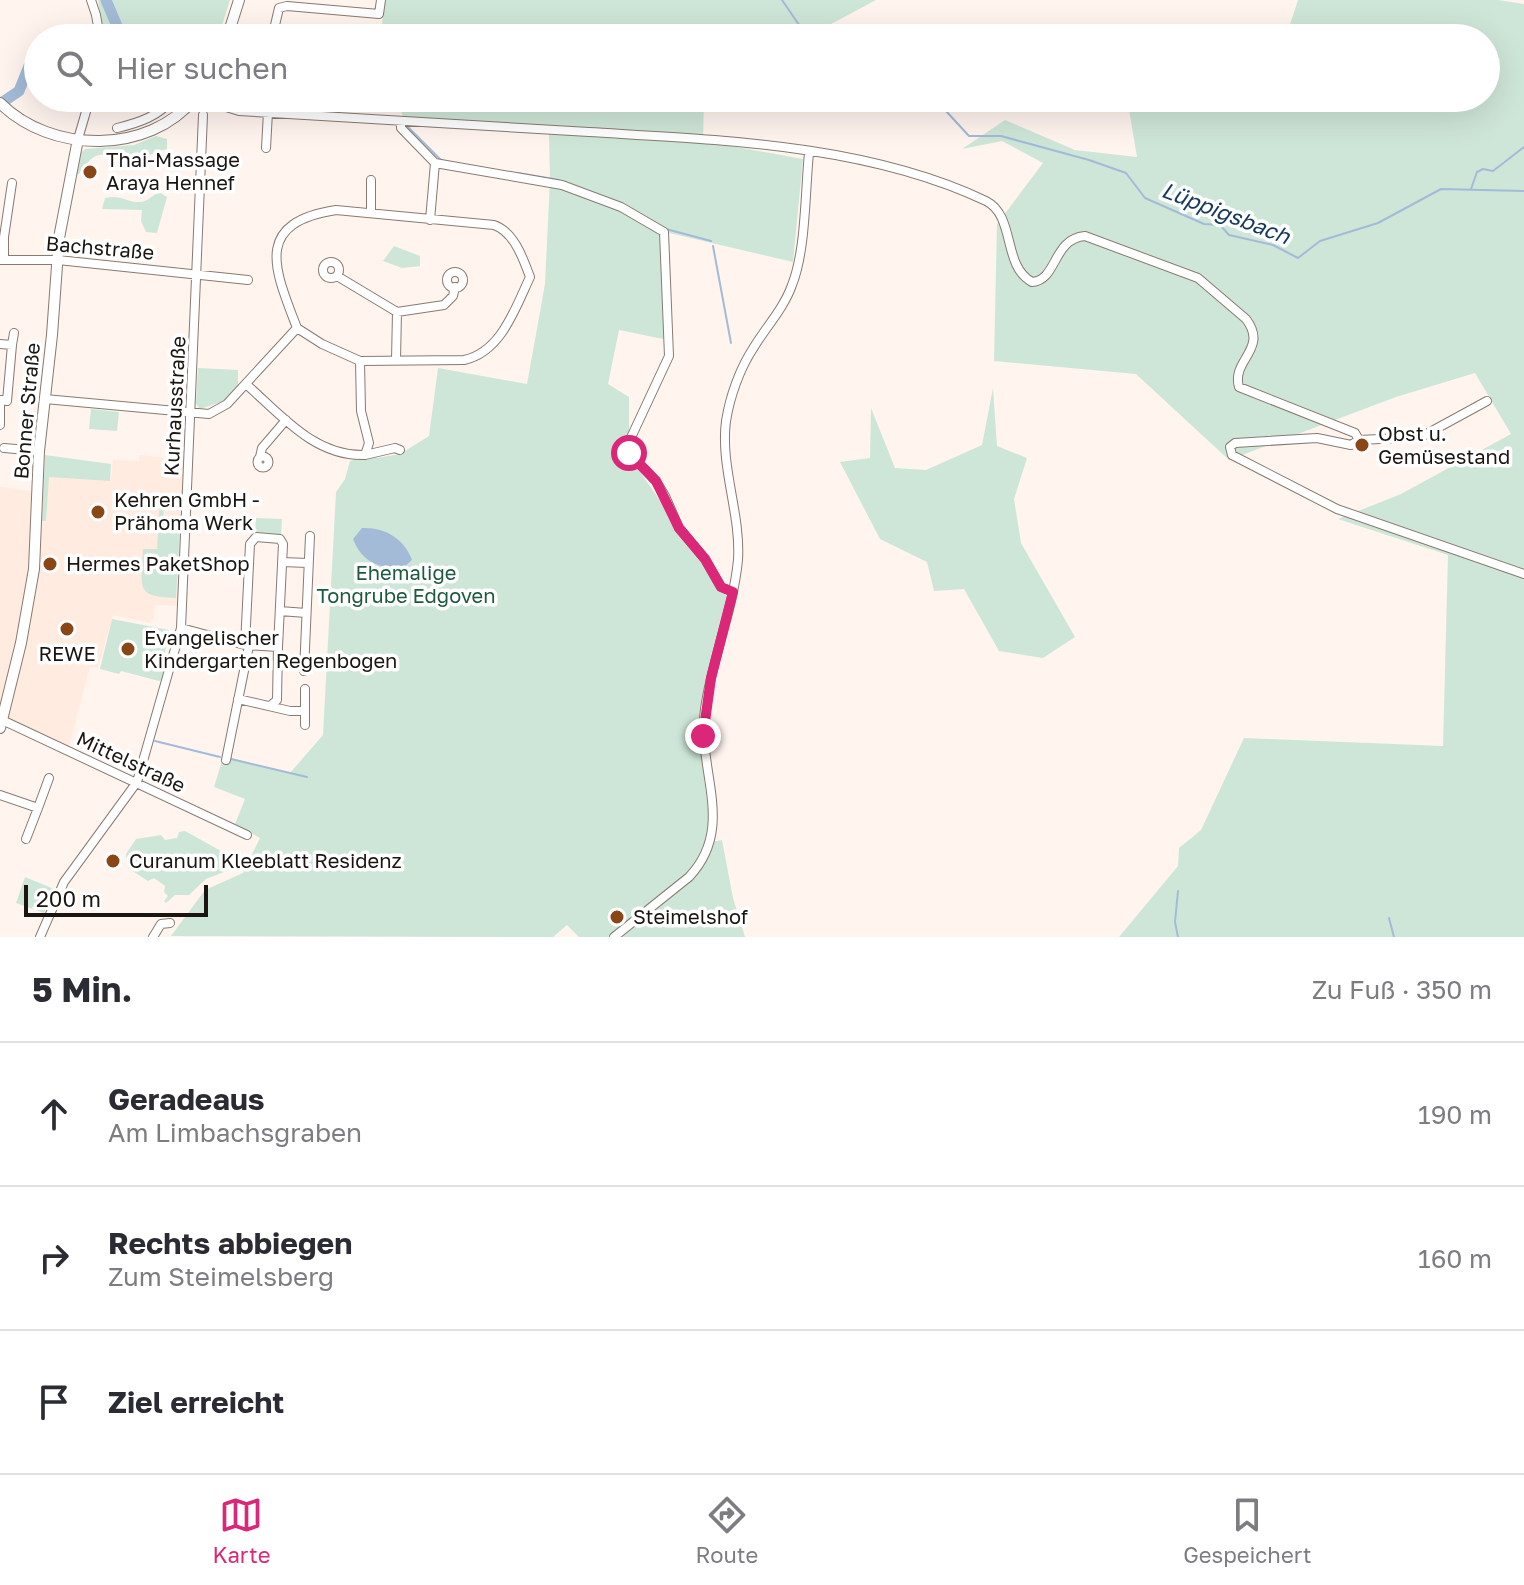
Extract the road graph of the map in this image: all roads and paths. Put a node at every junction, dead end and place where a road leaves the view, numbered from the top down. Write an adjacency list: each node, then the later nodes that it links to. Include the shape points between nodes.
1 (91, 0): 7 (street)
2 (239, 0): 8 (main road)
3 (333, 0): 6 (street)
4 (381, 0): 6 (street, via 379,14)
5 (287, 3): 6 (street); 9 (street, via 279,8)
6 (332, 11)
7 (98, 24)
8 (231, 24)
9 (275, 24)
10 (3, 106): 18 (main road, via 42,130)
11 (86, 112): 18 (street, Bonner Straße)
12 (158, 112): 17 (street)
13 (181, 112): 18 (main road, via 146,133 117,140)
14 (268, 112): 16 (street); 19 (street)
15 (203, 115): 28 (street, Kurhausstraße)
16 (401, 121): 20 (street, via 704,139); 21 (street, via 401,128)
17 (117, 128)
18 (78, 139): 27 (main road, Bonner Straße)
19 (266, 148)
20 (809, 153): 46 (street, via 911,172 990,203 1000,214 1018,267 1032,282 1044,278 1066,243 1085,236 1198,278 1251,326 1254,340 1237,373 1239,387 1355,433); 56 (street, via 795,276 740,373 726,420 738,558)
21 (435, 163): 25 (street); 56 (street, via 555,182 621,207 664,232 669,356 628,444 629,453 656,481 679,528 721,587)
22 (371, 180): 24 (street)
23 (12, 183): 26 (street)
24 (371, 213): 25 (street); 33 (street, via 324,212 291,225 278,242 275,262)
25 (430, 220): 37 (street, via 504,229 530,277 497,340 480,357)
26 (2, 260): 27 (street, Bachstraße)
27 (58, 260): 28 (street, Bachstraße); 40 (main road, Bonner Straße)
28 (197, 273): 30 (street); 43 (street, Kurhausstraße)
29 (337, 276): 32 (street)
30 (248, 280)
31 (455, 287): 32 (street, via 444,305)
32 (397, 312): 37 (street)
33 (297, 328): 38 (street); 39 (street)
34 (14, 333): 36 (street)
35 (0, 344): 36 (street)
36 (12, 345): 41 (street, via 7,401)
37 (396, 360): 38 (street)
38 (360, 361): 50 (street, via 361,411 369,443)
39 (247, 385): 43 (street, via 209,414); 44 (street)
40 (45, 399): 43 (street); 49 (main road, Bonner Straße)
41 (1, 400): 45 (street)
42 (1487, 401): 46 (street, via 1421,437)
43 (191, 414): 59 (street, Kurhausstraße)
44 (286, 420): 50 (street, via 316,444 350,456); 51 (street, via 262,448 260,457 269,461)
45 (0, 425)
46 (1359, 440): 55 (street, via 1351,445 1317,438 1233,443 1229,449 1235,457 1337,509)
47 (1, 448): 49 (street)
48 (400, 450): 50 (street)
49 (39, 451): 67 (main road, Bonner Straße, via 33,573)
50 (365, 455)
51 (262, 469)
52 (310, 536): 54 (street)
53 (282, 562): 54 (street); 57 (street); 60 (street, via 280,539 256,537 250,544)
54 (308, 563): 58 (street)
55 (1524, 574)
56 (733, 592): 79 (street, via 704,711 713,839 689,877)
57 (280, 611): 58 (street); 61 (street)
58 (306, 613): 62 (street, via 304,666)
59 (181, 628): 60 (street); 71 (street, Kurhausstraße)
60 (247, 645): 61 (street); 64 (street)
61 (278, 647): 62 (street)
62 (278, 662): 65 (street, via 277,700)
63 (305, 689): 66 (street)
64 (238, 699): 65 (street); 69 (street)
65 (270, 706): 66 (street)
66 (305, 711): 68 (street)
67 (1, 722): 71 (street, Mittelstraße)
68 (305, 725)
69 (226, 758)
70 (49, 778): 73 (street)
71 (137, 782): 74 (street, Mittelstraße); 77 (street, Kurhausstraße, via 61,886)
72 (0, 795): 73 (street)
73 (38, 808): 75 (street)
74 (247, 835)
75 (26, 839)
76 (170, 923): 78 (street, via 161,924)
77 (40, 937)
78 (153, 937)
79 (614, 937)

